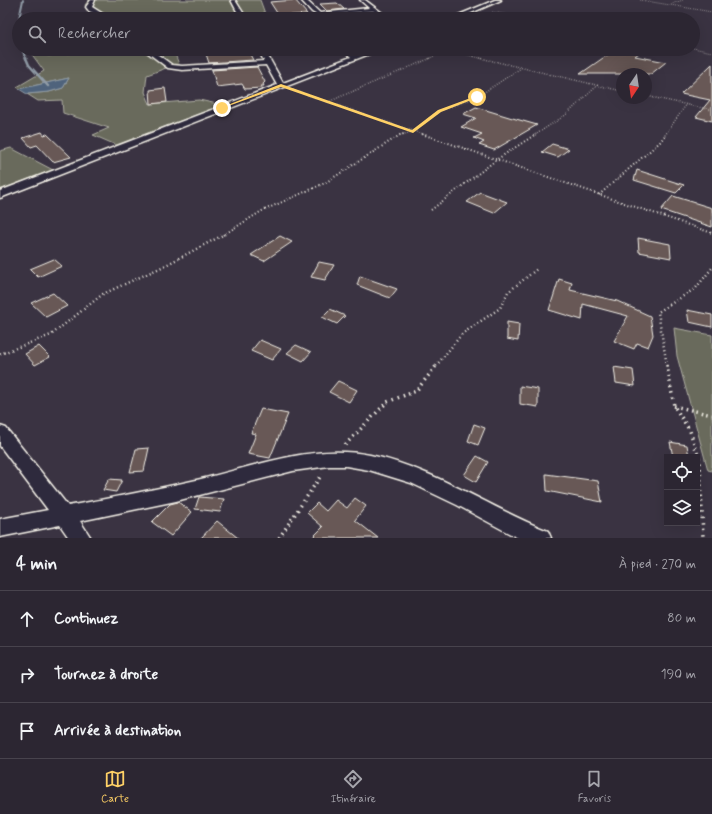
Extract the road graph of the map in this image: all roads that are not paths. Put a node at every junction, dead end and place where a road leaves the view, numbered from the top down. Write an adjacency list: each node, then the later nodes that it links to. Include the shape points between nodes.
1 (93, 0): 7 (street, via 89,7)
2 (233, 0): 8 (street)
3 (303, 0): 9 (street)
4 (362, 0): 6 (street)
5 (499, 0): 12 (street)
6 (375, 9): 10 (street); 11 (street)
7 (95, 12)
8 (240, 12)
9 (316, 12)
10 (343, 12)
11 (379, 12)
12 (469, 12)
13 (155, 56): 18 (street, via 170,67)
14 (264, 56): 18 (street)
15 (354, 56): 17 (street)
16 (361, 56): 17 (street)
17 (356, 58): 19 (street)
18 (268, 63): 19 (street)
19 (281, 86): 20 (street)
20 (0, 195)
21 (0, 433): 22 (street)
22 (64, 516): 23 (street); 24 (street); 25 (street, via 202,487 271,469 346,459 392,467)
23 (0, 528)
24 (81, 538)
25 (541, 538)

